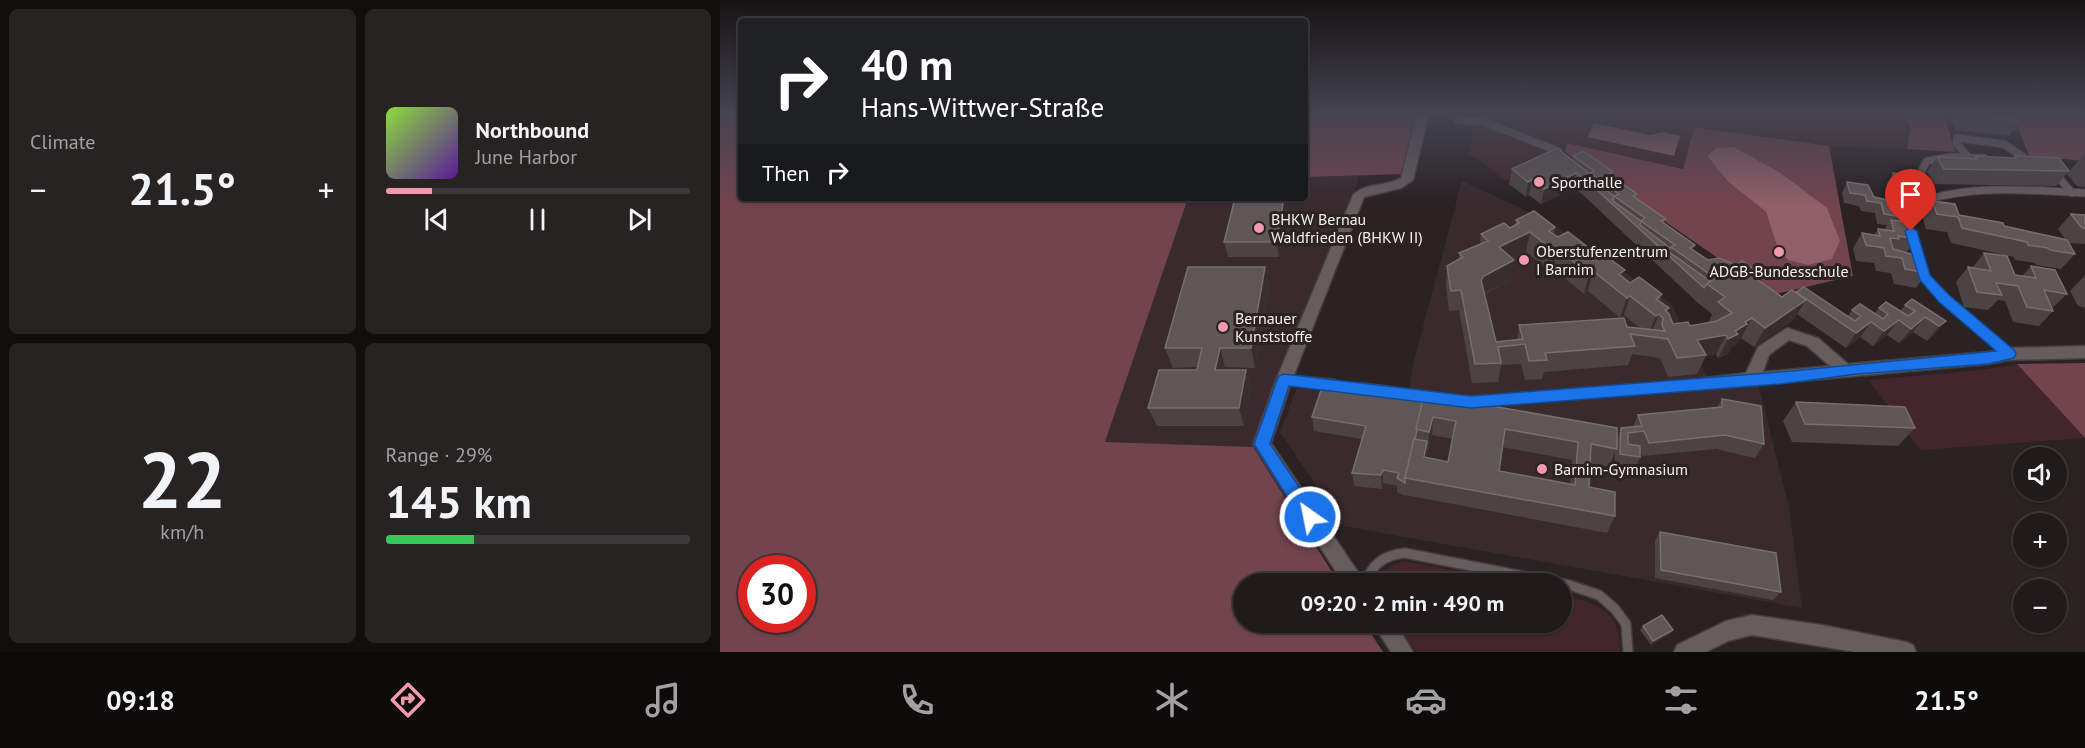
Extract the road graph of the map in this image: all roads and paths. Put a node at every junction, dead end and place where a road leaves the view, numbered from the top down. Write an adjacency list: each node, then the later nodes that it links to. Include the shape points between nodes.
1 (1416, 143): 19 (street, via 1407,180 1359,195)
2 (1539, 143): 5 (lane)
3 (1956, 143): 6 (lane)
4 (2000, 143): 9 (lane)
5 (1558, 151)
6 (1966, 156): 7 (lane); 14 (lane, via 1940,157 1923,165 1922,179)
7 (1987, 158)
8 (2008, 159): 9 (lane)
9 (2029, 161): 10 (lane)
10 (2040, 162)
11 (2048, 168): 12 (lane)
12 (2072, 193): 13 (lane); 14 (lane, via 1950,194)
13 (2085, 193)
14 (1928, 198): 16 (lane, via 1906,207 1905,214 1924,277)
15 (2085, 352): 16 (street)
16 (2009, 354): 17 (street)
17 (1844, 370): 18 (street); 18 (street, via 1818,344 1787,334 1763,351)
18 (1752, 379): 20 (street)
19 (1284, 380): 21 (lane); 23 (street, via 1262,444)
20 (1710, 383): 22 (lane, via 1471,402)
21 (1344, 386)
22 (1355, 387)
23 (1349, 573)
24 (1370, 573): 25 (lane, via 1382,559 1406,553)
25 (1508, 573)
26 (1572, 586): 29 (lane, via 1599,595 1615,609 1626,624)
27 (1390, 633): 28 (street)
28 (1402, 652)
29 (1628, 652)
30 (1684, 652): 31 (street, via 1726,631 1752,626)
31 (1906, 652)

